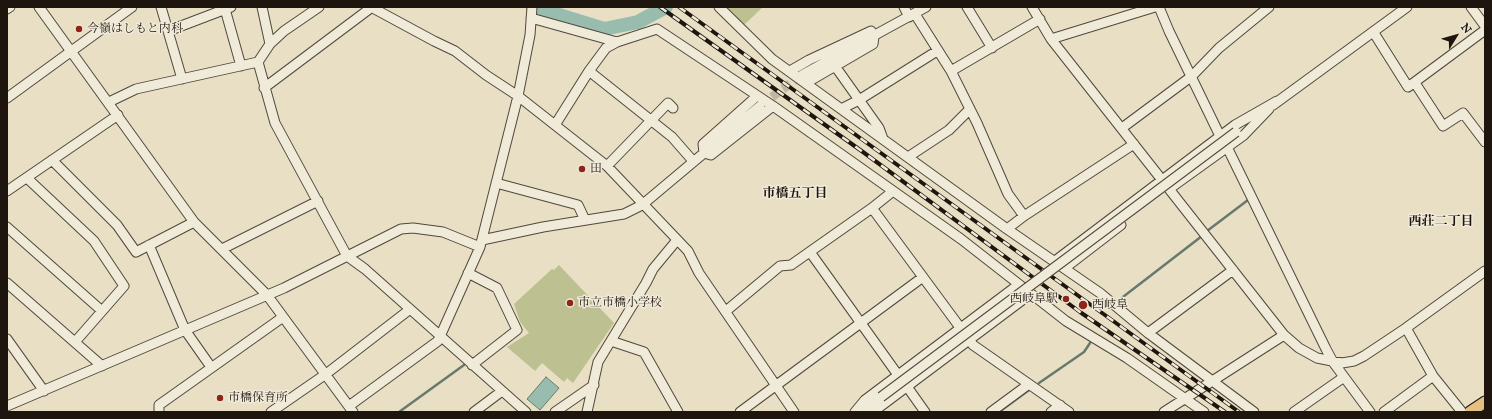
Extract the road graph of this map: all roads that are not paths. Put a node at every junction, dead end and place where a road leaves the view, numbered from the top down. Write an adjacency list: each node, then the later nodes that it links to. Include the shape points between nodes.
1 (10, 7): 20 (street)
2 (39, 7): 34 (street)
3 (132, 7): 34 (street)
4 (161, 7): 26 (street)
5 (262, 7): 31 (street)
6 (319, 7): 31 (street)
7 (371, 7): 45 (street); 46 (street, via 455,51)
8 (532, 7): 22 (street)
9 (719, 7): 39 (street, via 772,60)
10 (904, 7): 21 (street)
11 (926, 7): 21 (street)
12 (967, 7): 32 (street)
13 (1032, 7): 23 (street)
14 (1155, 7): 29 (street)
15 (1160, 7): 41 (street)
16 (1269, 7): 41 (street, via 1218,48)
17 (1407, 7): 27 (street)
18 (1471, 7): 24 (street)
19 (228, 8): 26 (street); 36 (street)
20 (7, 9)
21 (912, 15): 28 (street); 33 (street)
22 (531, 18): 30 (street); 46 (street)
23 (1040, 19): 29 (street); 32 (street)
24 (1485, 26)
25 (1485, 30): 44 (street)
26 (168, 31): 42 (street)
27 (1374, 33): 44 (street, via 1408,87); 50 (street)
28 (874, 37): 37 (street, via 873,44); 39 (street, via 871,31); 43 (street)
29 (1051, 38): 60 (street)
30 (616, 42): 38 (street, via 606,48); 47 (street, via 657,29)
31 (270, 44): 35 (street)
32 (992, 48): 40 (street)
33 (937, 51): 40 (street); 49 (street)
34 (71, 52): 48 (street); 51 (street)
35 (258, 62): 36 (street); 45 (street)
36 (241, 66): 42 (street)
37 (835, 66): 43 (street); 49 (street)
38 (589, 71): 58 (street); 59 (street)
39 (790, 71): 43 (street)
40 (951, 71): 56 (street)
41 (1192, 76): 60 (street); 61 (street)
42 (182, 78): 51 (street, via 136,89)
43 (804, 79): 55 (street)
44 (1415, 82): 63 (street, via 1443,126 1463,113)
45 (264, 88): 77 (street, via 275,123)
46 (518, 96): 59 (street); 73 (street)
47 (757, 96): 53 (street); 66 (street, via 703,144)
48 (7, 98)
49 (859, 100): 55 (street); 62 (street, via 879,128)
50 (1277, 101): 61 (street); 65 (street, via 1244,135); 147 (street, bridge)
51 (109, 102): 57 (street)
52 (760, 106): 66 (street)
53 (772, 106): 66 (street, via 711,155); 76 (street)
54 (673, 108): 58 (street, via 668,103)
55 (841, 109): 62 (street)
56 (970, 109): 67 (street, via 950,130); 80 (street, via 1008,194)
57 (118, 115): 68 (street); 82 (street)
58 (652, 120): 69 (street, via 672,137); 70 (street)
59 (555, 125): 70 (street)
60 (1122, 128): 64 (street)
61 (1220, 136): 72 (street)
62 (883, 139): 67 (street)
63 (1485, 142)
64 (1134, 144): 72 (street); 80 (street)
65 (1227, 147): 74 (street); 117 (street)
66 (704, 153): 69 (street)
67 (908, 157): 85 (street)
68 (52, 160): 71 (street); 88 (street, via 117,225 136,252)
69 (693, 161): 78 (street)
70 (608, 166): 78 (street)
71 (27, 178): 75 (street); 103 (street, via 94,241 124,286)
72 (1162, 179): 74 (street); 92 (street)
73 (496, 183): 81 (street, via 578,205); 87 (street)
74 (1169, 189): 94 (street)
75 (7, 192)
76 (892, 192): 79 (street); 98 (street, via 961,239)
77 (318, 201): 89 (street); 91 (street)
78 (642, 204): 81 (street, via 624,214); 86 (street)
79 (872, 208): 90 (street); 97 (street)
80 (1024, 216): 85 (street)
81 (585, 220): 87 (street)
82 (194, 222): 88 (street); 89 (street)
83 (1121, 226): 93 (street)
84 (7, 227): 103 (street)
85 (1007, 229): 92 (street)
86 (677, 240): 104 (street, via 688,251 699,273); 115 (street, via 653,269)
87 (481, 243): 91 (street, via 443,232 413,228 401,230); 96 (street)
88 (149, 246): 109 (street)
89 (222, 249): 100 (street)
90 (810, 252): 104 (street, via 791,265 780,266); 106 (street)
91 (348, 256): 100 (street); 102 (street)
92 (1055, 261): 93 (street)
93 (1064, 268): 110 (street, via 1106,297)
94 (1232, 270): 110 (street); 111 (street)
95 (1485, 271): 107 (street)
96 (468, 273): 112 (street); 118 (street, via 497,288 517,330)
97 (923, 277): 106 (street); 108 (street)
98 (1018, 285): 101 (street); 108 (street)
99 (9, 288): 116 (street)
100 (267, 295): 105 (street); 109 (street)
101 (1029, 295): 114 (street); 132 (street, via 1075,328 1128,358)
102 (409, 310): 112 (street); 121 (street)
103 (102, 311): 116 (street)
104 (726, 311): 128 (street)
105 (283, 317): 120 (street); 121 (street)
106 (861, 323): 122 (street); 128 (street)
107 (1406, 328): 117 (street, via 1364,356 1342,363); 124 (street)
108 (960, 329): 114 (street); 122 (street)
109 (185, 330): 119 (street); 120 (street)
110 (1148, 333): 125 (street)
111 (1284, 335): 117 (street, via 1305,352); 125 (street)
112 (440, 337): 118 (street); 136 (street)
113 (7, 339): 130 (street)
114 (970, 340): 126 (street, via 973,345); 129 (street)
115 (611, 341): 127 (street, via 598,362); 143 (street, via 644,352)
116 (75, 342): 119 (street)
117 (1333, 362): 123 (street)
118 (472, 365): 131 (street)
119 (102, 366): 130 (street)
120 (211, 367): 137 (street, via 159,405)
121 (326, 374): 136 (street); 138 (street)
122 (898, 375): 146 (street, via 865,400)
123 (1344, 376): 156 (street); 157 (street)
124 (1433, 376): 158 (street); 159 (street)
125 (1212, 381): 132 (street); 155 (street)
126 (1029, 384): 135 (street); 150 (street)
127 (594, 385): 141 (street); 142 (street)
128 (775, 385): 144 (street); 145 (street)
129 (908, 388): 148 (street); 149 (street)
130 (44, 391): 134 (street)
131 (502, 391): 139 (street); 140 (street)
132 (1185, 399): 153 (street); 154 (street)
133 (1485, 402): 160 (main road)
134 (8, 405)
135 (1060, 406): 151 (street); 152 (street)
136 (351, 409)
137 (159, 412)
138 (271, 412)
139 (474, 412)
140 (526, 412)
141 (556, 412)
142 (587, 412)
143 (678, 412)
144 (740, 412)
145 (794, 412)
146 (855, 412)
147 (862, 412)
148 (873, 412)
149 (925, 412)
150 (991, 412)
151 (1051, 412)
152 (1069, 412)
153 (1164, 412)
154 (1204, 412)
155 (1254, 412)
156 (1294, 412)
157 (1370, 412)
158 (1384, 412)
159 (1462, 412)
160 (1470, 412)

